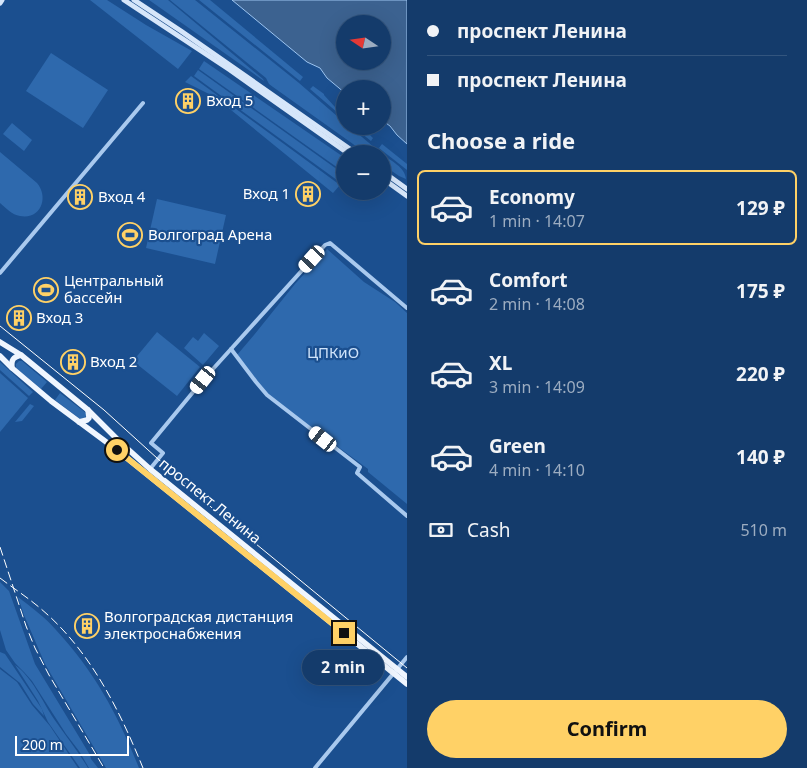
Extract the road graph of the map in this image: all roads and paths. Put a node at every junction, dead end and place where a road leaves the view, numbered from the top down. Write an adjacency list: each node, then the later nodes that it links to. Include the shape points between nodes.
1 (124, 0): 4 (main road)
2 (134, 0): 5 (main road)
3 (143, 103): 11 (street)
4 (336, 145)
5 (344, 145)
6 (391, 179): 8 (main road)
7 (391, 182): 8 (main road)
8 (398, 185): 9 (main road); 10 (main road)
9 (407, 189)
10 (407, 196)
11 (0, 274)
12 (407, 308): 14 (street, via 330,243)
13 (0, 342): 15 (main road, проспект Ленина)
14 (231, 349): 20 (street, via 151,444 163,453); 21 (street, via 271,399 360,467 358,473)
15 (21, 355): 17 (main road, via 13,359); 18 (main road, проспект Ленина)
16 (0, 356): 17 (main road, проспект Ленина)
17 (12, 368): 19 (main road, проспект Ленина)
18 (88, 410): 19 (main road, via 88,420); 20 (main road, проспект Ленина)
19 (79, 422): 23 (main road, проспект Ленина)
20 (150, 469): 23 (main road, проспект Ленина)
21 (407, 516)
22 (407, 657): 23 (street)
23 (395, 671): 24 (main road, проспект Ленина); 25 (main road, проспект Ленина); 26 (street)
24 (407, 677)
25 (407, 684)
26 (315, 768)

